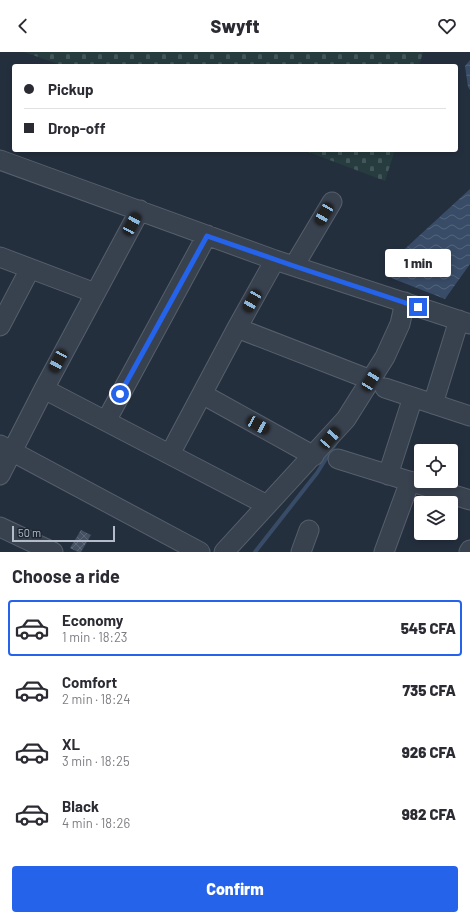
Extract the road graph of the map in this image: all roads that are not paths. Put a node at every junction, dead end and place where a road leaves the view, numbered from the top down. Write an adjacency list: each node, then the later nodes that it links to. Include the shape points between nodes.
1 (0, 160): 3 (street)
2 (332, 202): 7 (street)
3 (140, 210): 4 (street); 9 (street)
4 (207, 236): 6 (street); 20 (street)
5 (0, 257): 8 (street)
6 (275, 260): 7 (street); 13 (street)
7 (294, 266): 10 (street)
8 (30, 269): 9 (street); 12 (street)
9 (95, 293): 15 (street)
10 (404, 302): 11 (street); 14 (street, via 400,324 385,356)
11 (464, 322): 18 (street)
12 (0, 326)
13 (237, 328): 14 (street); 16 (street)
14 (378, 384): 17 (street); 23 (street)
15 (44, 389): 20 (street); 21 (street)
16 (202, 394): 22 (street); 23 (street)
17 (412, 397): 18 (street); 25 (street)
18 (433, 404): 19 (street)
19 (470, 416)
20 (106, 421): 22 (street)
21 (6, 448): 26 (street); 33 (street)
22 (170, 454): 29 (street)
23 (314, 456): 29 (street)
24 (338, 459): 25 (street)
25 (388, 475): 27 (street)
26 (0, 476)
27 (410, 482): 28 (street); 36 (street)
28 (470, 500)
29 (267, 505): 34 (street)
30 (0, 527): 32 (street)
31 (309, 530): 35 (street)
32 (53, 552)
33 (200, 552)
34 (224, 552)
35 (301, 552)
36 (384, 552)

